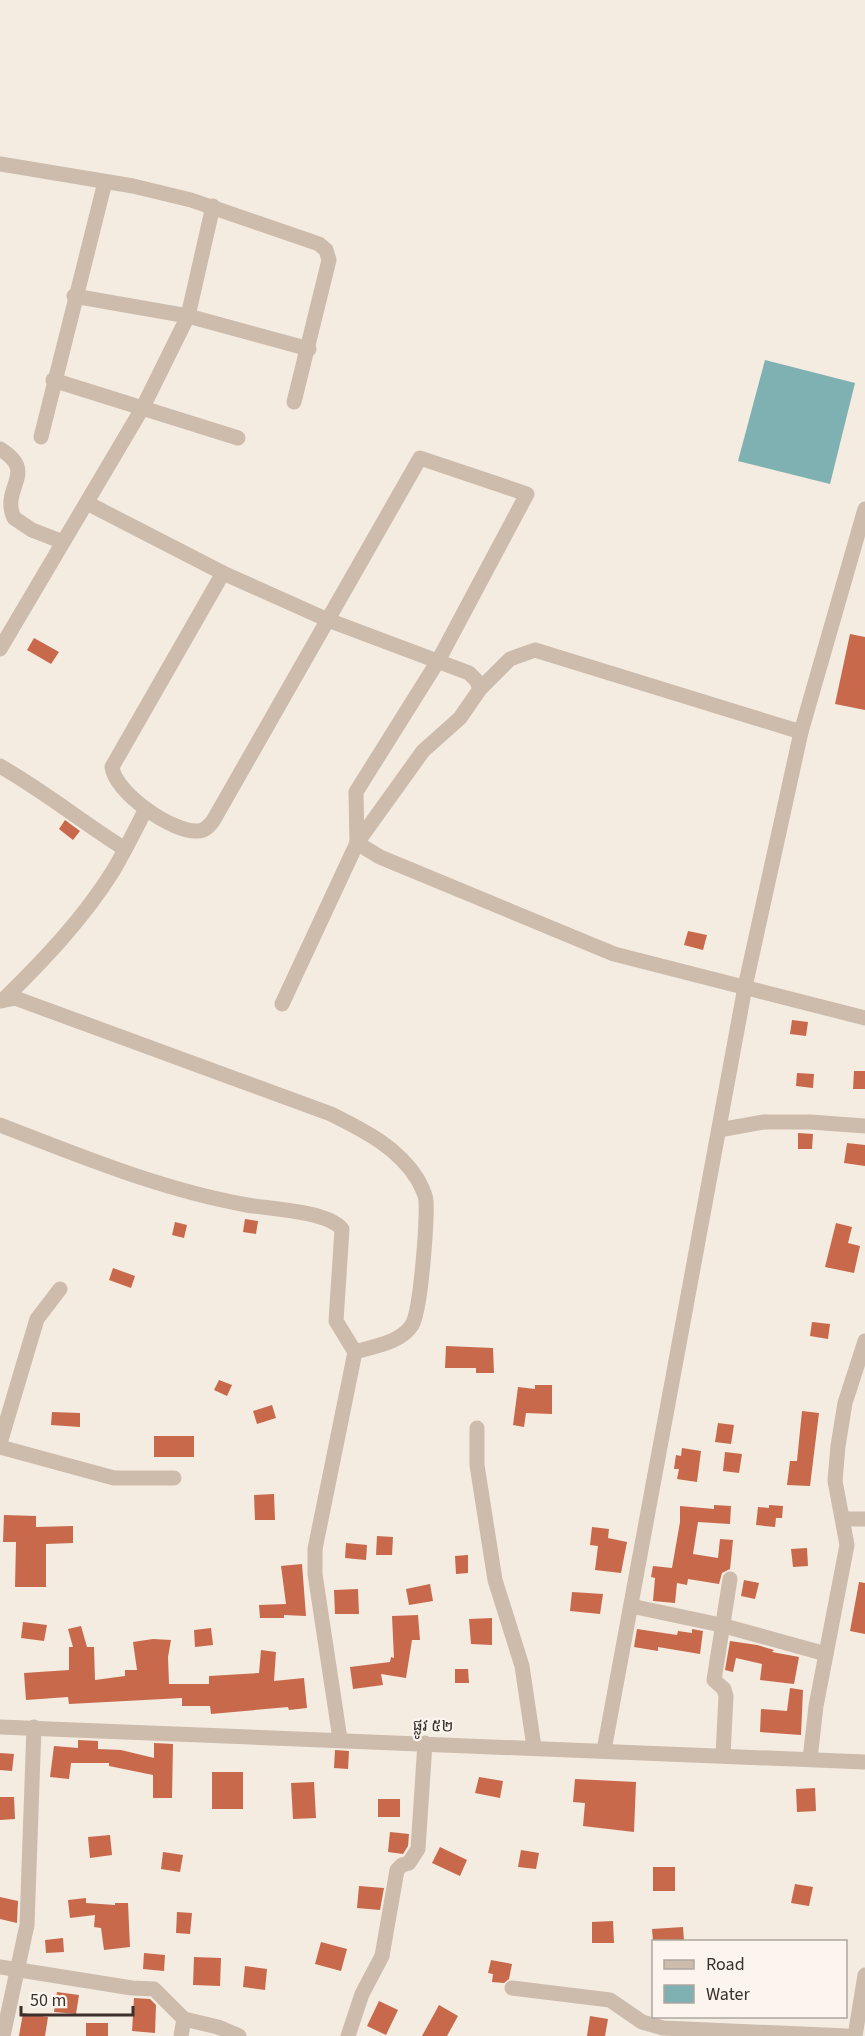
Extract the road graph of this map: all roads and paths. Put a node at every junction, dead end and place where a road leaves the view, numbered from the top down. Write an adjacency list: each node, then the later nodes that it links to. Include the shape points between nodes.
1 (0, 164): 2 (street)
2 (105, 182): 3 (street); 4 (street)
3 (213, 206): 5 (street); 6 (street, via 319,244 326,250 329,260)
4 (74, 296): 5 (street); 7 (street)
5 (188, 316): 6 (street); 9 (street)
6 (309, 349): 8 (street)
7 (53, 380): 9 (street); 10 (street)
8 (294, 402)
9 (143, 407): 11 (street); 13 (street)
10 (41, 437)
11 (237, 438)
12 (0, 449): 15 (street, via 18,464 10,498 14,518)
13 (87, 503): 15 (street); 16 (street)
14 (865, 509): 21 (street)
15 (63, 542): 18 (street)
16 (223, 573): 17 (street); 23 (street, via 112,767 126,792)
17 (328, 620): 19 (street); 19 (street, via 420,458 527,494); 23 (street, via 207,828 187,830)
18 (0, 649)
19 (438, 661): 20 (street, via 469,673); 24 (street, via 356,792)
20 (480, 690): 21 (street, via 510,659 535,650); 24 (street, via 460,718 423,751)
21 (801, 732): 26 (street)
22 (0, 766): 25 (street)
23 (146, 809): 25 (street)
24 (357, 843): 26 (street, via 380,857 614,954); 28 (street)
25 (125, 849): 27 (street, via 60,943)
26 (745, 987): 29 (street); 32 (street)
27 (2, 1001): 35 (street, via 15,998 331,1113 377,1138 404,1163 426,1199 413,1323 404,1335 390,1342)
28 (282, 1004)
29 (865, 1018)
30 (0, 1125): 35 (street, via 156,1181 230,1202 337,1222 342,1229 336,1321)
31 (865, 1126): 32 (street, via 764,1122)
32 (719, 1130): 42 (street)
33 (60, 1289): 37 (street, via 38,1319)
34 (865, 1341): 39 (street, via 845,1403 838,1446 835,1481)
35 (355, 1352): 47 (street, via 315,1549 315,1574)
36 (477, 1428): 49 (street, via 477,1465 495,1580 522,1666)
37 (0, 1445): 38 (street, via 114,1478)
38 (174, 1478)
39 (844, 1519): 40 (street); 44 (street, via 847,1545)
40 (865, 1519)
41 (730, 1579): 43 (street)
42 (631, 1606): 43 (street); 50 (street)
43 (721, 1625): 44 (street); 51 (street, via 714,1680 726,1696)
44 (826, 1654): 52 (street)
45 (0, 1727): 46 (street, ផ្លូវ ៥២)
46 (34, 1727): 47 (street, ផ្លូវ ៥២); 55 (street, via 27,1925)
47 (340, 1739): 48 (street, ផ្លូវ ៥២)
48 (425, 1743): 49 (street, ផ្លូវ ៥២); 62 (street, via 418,1849 410,1863 397,1870 382,1956 362,1994)
49 (534, 1747): 50 (street, ផ្លូវ ៥២)
50 (604, 1750): 51 (street, ផ្លូវ ៥២)
51 (723, 1755): 52 (street, ផ្លូវ ៥២)
52 (810, 1759): 53 (street, ផ្លូវ ៥២)
53 (865, 1762)
54 (0, 1968): 55 (street)
55 (18, 1971): 58 (street, via 148,1987 171,2003); 59 (street)
56 (865, 1975): 64 (street)
57 (512, 1988): 63 (street, via 610,2000 642,2022 663,2028)
58 (184, 2019): 60 (street); 61 (street)
59 (3, 2036)
60 (181, 2036)
61 (239, 2036)
62 (348, 2036)
63 (847, 2036)
64 (855, 2036)

